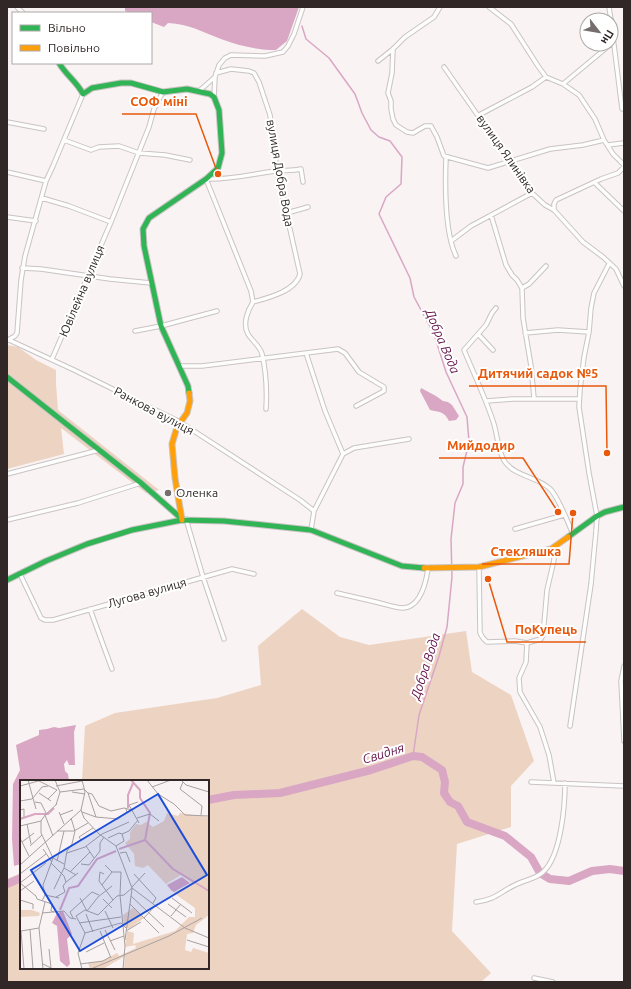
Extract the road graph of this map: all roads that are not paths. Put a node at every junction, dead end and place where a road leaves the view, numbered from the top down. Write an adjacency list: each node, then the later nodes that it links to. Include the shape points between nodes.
1 (303, 7): 10 (street, via 294,34 282,52 265,56 231,55 219,65)
2 (440, 7): 4 (street, via 434,17 405,37)
3 (489, 7): 11 (street, via 511,24)
4 (393, 49): 7 (street); 26 (street, via 388,94 393,119 396,125 407,132 413,133 431,126)
5 (601, 52): 12 (street)
6 (613, 52): 17 (street)
7 (378, 61)
8 (60, 64): 15 (street)
9 (444, 67): 18 (street, вулиця Ялинівка)
10 (215, 75): 13 (street); 16 (street); 30 (street, вулиця Добра Вода, via 232,69 249,70 254,73 270,115)
11 (546, 77): 12 (street); 18 (street)
12 (563, 84): 22 (street, via 582,99)
13 (199, 91): 14 (street, via 187,89); 16 (street)
14 (163, 92): 15 (street, via 131,83 121,83 92,88); 25 (street, Ювілейна вулиця, via 154,109)
15 (83, 94): 21 (street)
16 (214, 97): 32 (street, via 220,123 222,153 218,168)
17 (622, 109)
18 (479, 115): 28 (street, вулиця Ялинівка)
19 (7, 122): 20 (street)
20 (44, 129)
21 (64, 140): 25 (street, via 91,150 119,146); 33 (street)
22 (604, 140): 24 (street); 28 (street, via 550,149)
23 (624, 143): 24 (street)
24 (608, 145): 29 (street)
25 (139, 152): 27 (street); 45 (street, Ювілейна вулиця)
26 (446, 158): 28 (street, via 488,168); 46 (street, via 446,192)
27 (190, 160)
28 (510, 161): 36 (street, вулиця Ялинівка)
29 (624, 166): 35 (street, via 618,173)
30 (277, 171): 32 (street, via 233,178); 34 (street, via 290,172 301,169); 41 (street, вулиця Добра Вода)
31 (7, 172): 33 (street)
32 (206, 179): 52 (street, via 149,218 143,229); 55 (street, via 251,291)
33 (46, 182): 37 (street)
34 (303, 182)
35 (595, 183): 39 (street, via 556,200); 40 (street)
36 (532, 193): 39 (street, вулиця Ялинівка); 42 (street)
37 (42, 198): 44 (street); 45 (street)
38 (308, 207): 41 (street)
39 (554, 210): 48 (street, вулиця Ялинівка)
40 (624, 211)
41 (286, 213): 55 (street, вулиця Добра Вода, via 300,274 295,283 287,289)
42 (491, 215): 46 (street); 54 (street, via 506,265)
43 (7, 217): 44 (street)
44 (36, 220): 50 (street)
45 (111, 222): 51 (street, Ювілейна вулиця)
46 (451, 241): 47 (street)
47 (456, 256)
48 (609, 264): 53 (street, вулиця Ялинівка, via 616,269); 60 (street, via 594,293 590,308)
49 (546, 266): 54 (street)
50 (22, 268): 51 (street); 63 (street, via 17,333)
51 (88, 276): 52 (street); 67 (street, Ювілейна вулиця)
52 (151, 283): 58 (street)
53 (624, 286)
54 (522, 288): 61 (street)
55 (253, 302): 66 (street, via 247,313 247,332 262,353)
56 (496, 308): 62 (street)
57 (218, 311): 58 (street)
58 (161, 326): 59 (street); 68 (street)
59 (135, 331)
60 (589, 332): 61 (street, via 558,330); 71 (street)
61 (525, 333): 70 (street)
62 (478, 334): 64 (street); 72 (street, via 464,350)
63 (8, 339): 67 (street, Ранкова вулиця)
64 (493, 350)
65 (306, 353): 66 (street); 73 (street, via 341,350 359,372 384,387 384,391); 78 (street, via 325,411)
66 (262, 359): 68 (street); 74 (street)
67 (52, 360): 75 (street, Ранкова вулиця)
68 (180, 366): 75 (street, via 188,386 190,401 187,413)
69 (7, 377): 77 (street)
70 (534, 398): 71 (street); 72 (street)
71 (579, 399): 84 (street)
72 (486, 401): 83 (street, via 505,462 512,469 550,488)
73 (356, 406)
74 (266, 409)
75 (180, 422): 82 (street, Ранкова вулиця); 86 (street, via 172,444 175,478)
76 (409, 439): 78 (street, via 354,448)
77 (99, 450): 79 (street); 80 (street)
78 (343, 454): 82 (street)
79 (7, 474)
80 (141, 483): 85 (street, via 78,503); 86 (street)
81 (624, 507): 84 (street)
82 (314, 511): 88 (street)
83 (564, 515): 87 (street); 89 (street)
84 (597, 516): 89 (street); 104 (street, via 591,584)
85 (7, 520)
86 (184, 520): 88 (street); 93 (street, via 132,530 87,544); 95 (street)
87 (515, 529)
88 (311, 530): 92 (street, via 402,566)
89 (573, 534): 90 (street)
90 (551, 549): 91 (street); 100 (street, via 554,560 547,590 543,635 541,639)
91 (479, 567): 92 (street); 100 (street, via 480,633 483,638 487,642)
92 (428, 569): 97 (street, via 420,596 408,607 396,607)
93 (20, 574): 96 (street); 98 (street, Лугова вулиця, via 41,618 45,620)
94 (254, 574): 95 (street, Лугова вулиця, via 232,569)
95 (203, 577): 98 (street, Лугова вулиця); 99 (street, Лугова вулиця)
96 (7, 580)
97 (337, 593)
98 (90, 609): 102 (street, Лугова вулиця)
99 (224, 639)
100 (527, 643): 107 (street, via 526,662 519,678 520,692 540,727)
101 (624, 666): 103 (street)
102 (112, 669)
103 (623, 692): 105 (street)
104 (570, 726)
105 (624, 741)
106 (531, 782): 107 (street)
107 (554, 783): 108 (street)
108 (565, 784): 109 (street); 110 (street, via 564,811 557,846 544,872 492,899)
109 (624, 785)
110 (476, 902)
111 (534, 978): 112 (street)
112 (553, 982)

